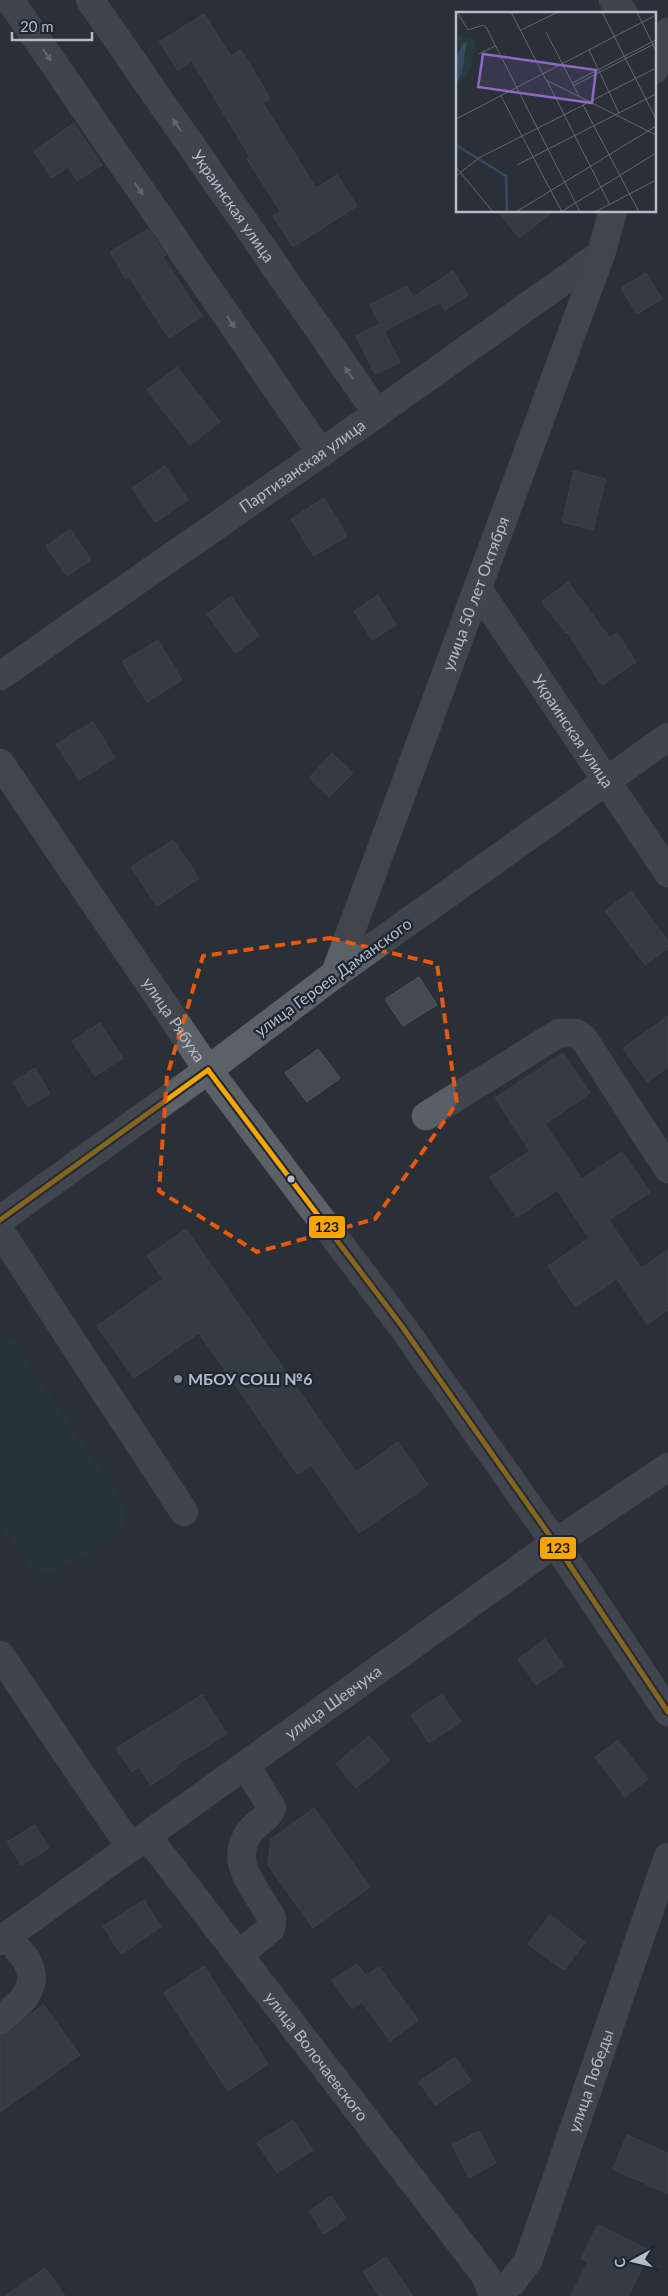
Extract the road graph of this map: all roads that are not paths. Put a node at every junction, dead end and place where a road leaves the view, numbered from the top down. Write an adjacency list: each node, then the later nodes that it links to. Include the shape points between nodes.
1 (10, 0): 10 (street, one-way to 10)
2 (90, 0): 9 (street, Украинская улица, one-way to 2)
3 (613, 0): 4 (street)
4 (622, 12)
5 (668, 32): 6 (main road)
6 (659, 62)
7 (614, 212): 8 (main road, улица 50 лет Октября)
8 (601, 254): 9 (street, Партизанская улица); 11 (main road, улица 50 лет Октября)
9 (377, 413): 10 (street, Партизанская улица)
10 (321, 453): 12 (street, Партизанская улица)
11 (478, 589): 15 (street, Украинская улица); 17 (main road, улица 50 лет Октября)
12 (0, 676)
13 (668, 737): 15 (street, улица Героев Даманского)
14 (0, 763): 18 (main road, улица Рябуха)
15 (604, 780): 16 (street, Украинская улица); 17 (street, улица Героев Даманского)
16 (668, 873)
17 (335, 974): 18 (main road, улица Героев Даманского)
18 (208, 1070): 21 (main road, улица Героев Даманского); 25 (main road, улица Рябуха, via 400,1325)
19 (426, 1116): 20 (street, via 559,1033 576,1033 584,1039)
20 (668, 1169)
21 (0, 1220)
22 (0, 1231): 24 (street)
23 (668, 1467): 25 (street, улица Шевчука)
24 (184, 1512)
25 (555, 1543): 27 (main road, улица Рябуха); 28 (street, улица Шевчука)
26 (0, 1655): 29 (street, улица Волочаевского)
27 (668, 1712)
28 (245, 1765): 29 (street, улица Шевчука); 32 (street, via 272,1808 270,1814 250,1830 242,1844 240,1858 272,1919 271,1928)
29 (139, 1842): 31 (street, улица Шевчука); 32 (street, улица Волочаевского)
30 (668, 1856): 34 (street, улица Победы, via 528,2261 513,2281)
31 (5, 1937): 33 (street, via 27,1960 32,1984 21,2003)
32 (239, 1955): 34 (street, улица Волочаевского)
33 (0, 2020)
34 (491, 2289)

